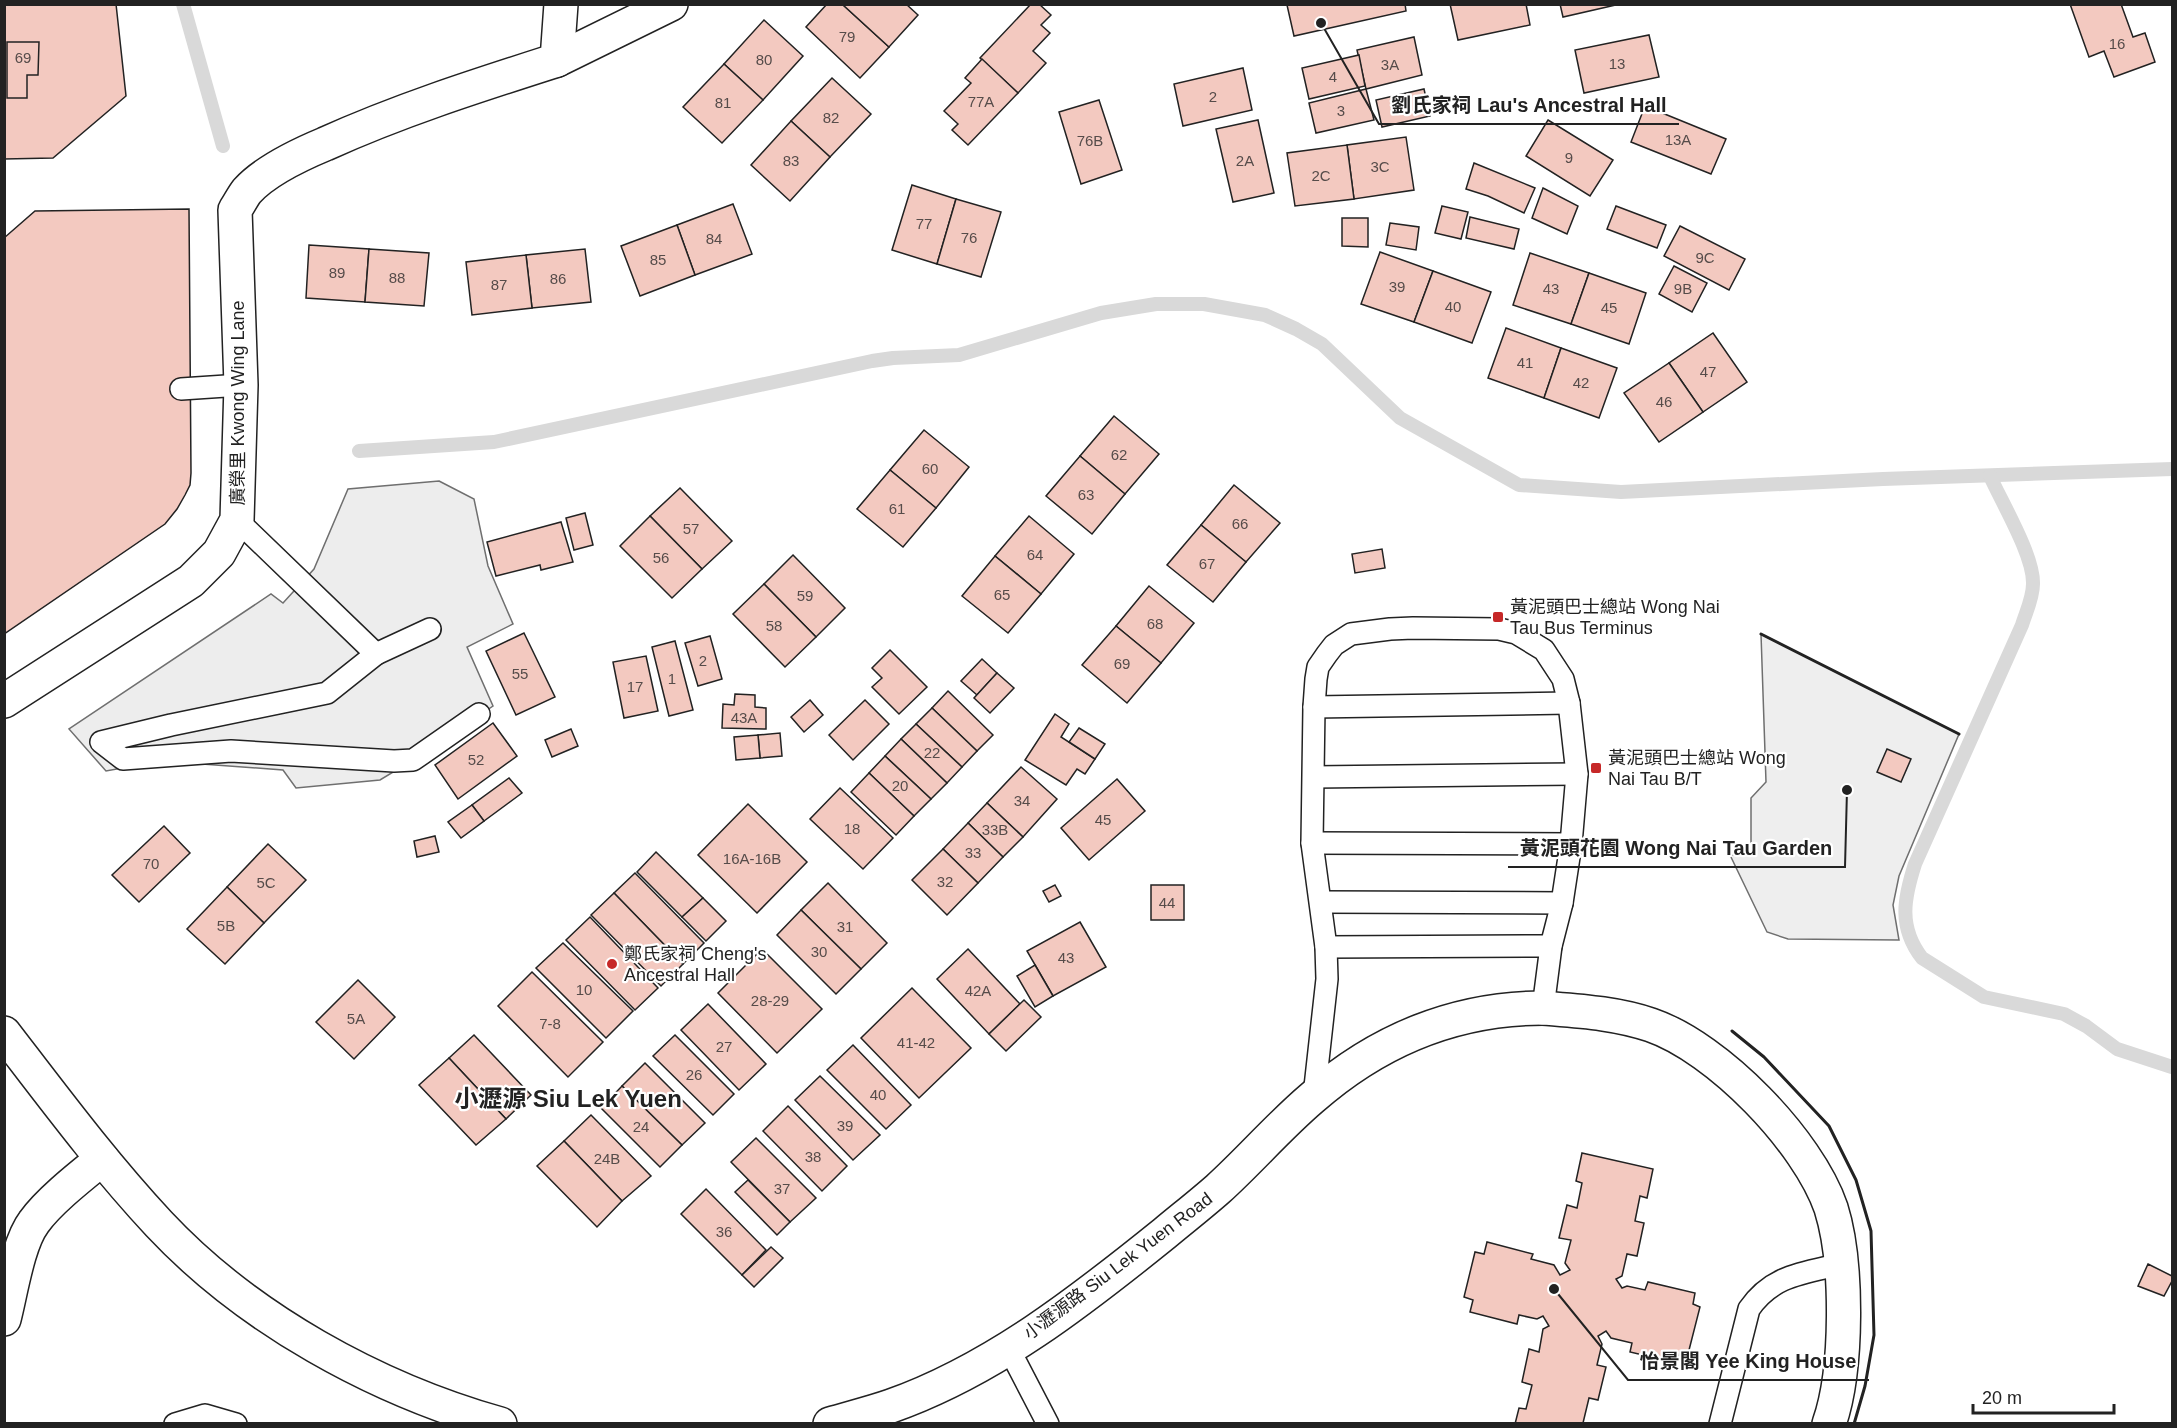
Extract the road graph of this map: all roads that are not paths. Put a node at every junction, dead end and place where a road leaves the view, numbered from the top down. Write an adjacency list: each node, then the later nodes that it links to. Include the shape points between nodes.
1 (561, 4): 3 (street)
2 (671, 4): 3 (street, 廣榮里 Kwong Wing Lane)
3 (557, 60): 4 (street, 廣榮里 Kwong Wing Lane, via 358,128 303,153 248,191 235,210)
4 (241, 385): 5 (lane); 6 (street, 廣榮里 Kwong Wing Lane)
5 (181, 389)
6 (237, 520): 8 (lane); 9 (street, 廣榮里 Kwong Wing Lane, via 219,553 191,581)
7 (430, 629): 8 (lane)
8 (376, 654): 12 (lane, via 327,693 101,742 123,759 231,751 413,760)
9 (4, 701)
10 (1569, 703): 11 (lane); 11 (lane, via 1563,679 1553,662 1544,651 1516,633 1499,629 1413,628 1360,632 1334,645 1318,667); 13 (lane)
11 (1314, 707): 14 (lane)
12 (479, 714)
13 (1577, 774): 14 (lane); 16 (lane)
14 (1314, 777): 15 (lane)
15 (1312, 843): 16 (lane); 17 (lane)
16 (1571, 844): 18 (lane)
17 (1321, 902): 18 (lane); 20 (lane)
18 (1562, 903): 19 (lane)
19 (1551, 946): 20 (lane); 21 (lane)
20 (1326, 947): 23 (lane, via 1327,979)
21 (1543, 1008): 23 (street, 小瀝源路 Siu Lek Yuen Road, via 1474,1014 1411,1034 1352,1067); 25 (street, 小瀝源路 Siu Lek Yuen Road, via 1587,1011 1652,1025 1701,1052 1730,1074 1774,1117 1816,1178 1838,1233)
22 (4, 1033): 24 (street)
23 (1314, 1096): 27 (street, 小瀝源路 Siu Lek Yuen Road, via 1217,1190 1164,1234)
24 (102, 1159): 26 (street, via 34,1222 24,1240); 30 (street, via 159,1225 205,1268 289,1329 336,1358 413,1393)
25 (1841, 1264): 33 (lane, via 1787,1278 1757,1297 1749,1309); 34 (street, 小瀝源路 Siu Lek Yuen Road, via 1842,1358)
26 (4, 1319)
27 (1008, 1349): 31 (street, 小瀝源路 Siu Lek Yuen Road, via 958,1377 891,1406); 32 (lane)
28 (175, 1424): 29 (lane, via 205,1415)
29 (236, 1424)
30 (500, 1424)
31 (830, 1424)
32 (1048, 1424)
33 (1720, 1424)
34 (1829, 1424)

